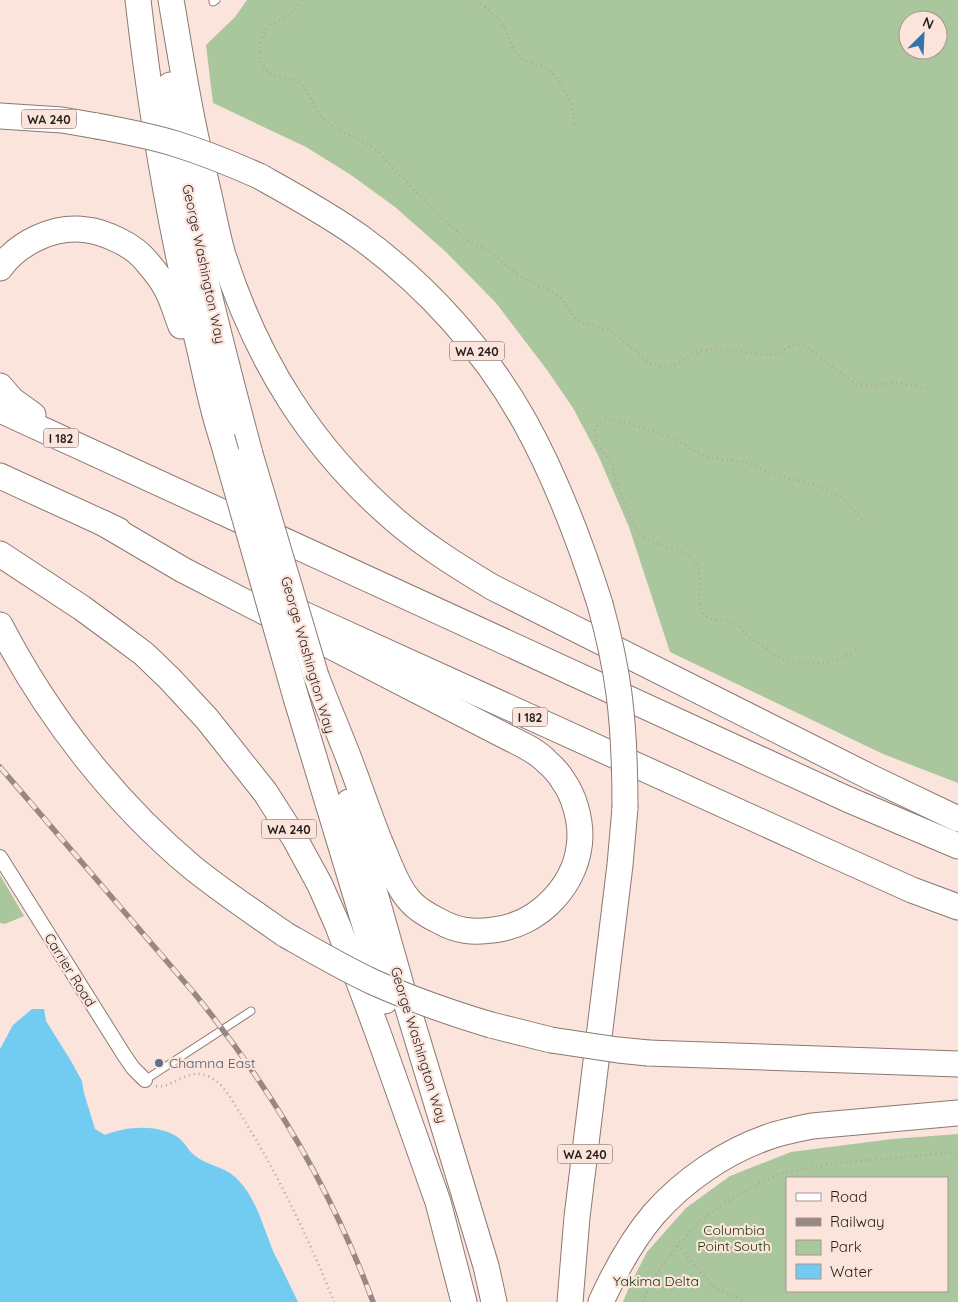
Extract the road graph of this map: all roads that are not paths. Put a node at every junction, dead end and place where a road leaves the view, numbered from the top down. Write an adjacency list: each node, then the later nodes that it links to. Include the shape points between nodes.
1 (138, 0): 8 (highway, George Washington Way, via 166,190 184,284)
2 (159, 0): 14 (highway, George Washington Way, bridge, via 176,127 211,304 250,454)
3 (171, 0): 15 (highway, via 213,217 239,300 254,336 298,414 344,471 397,522 492,587)
4 (0, 116): 26 (highway, WA 240, bridge, via 62,120 176,144 259,176 330,216 390,261 448,316 503,386 545,460 586,558 600,604 614,664 623,739 624,808 620,865 577,1217)
5 (0, 268): 8 (highway, via 29,242 57,231 88,230 131,247 146,260 168,291)
6 (0, 386): 9 (highway, via 12,400 34,416)
7 (0, 410): 9 (highway, I 182)
8 (221, 434): 23 (highway, George Washington Way, bridge, via 366,929)
9 (123, 466): 16 (highway, I 182, via 847,799)
10 (0, 476): 11 (highway, I 182)
11 (103, 523): 14 (highway, via 183,570 529,748 546,760 572,798 580,836 573,868 552,903 522,923 505,929 467,931 449,927 427,916 410,902 397,882); 18 (highway, I 182, via 814,846)
12 (0, 554): 23 (highway, WA 240, via 144,654 207,719 265,792 320,885 338,926)
13 (0, 625): 20 (highway, bridge, via 62,726 146,825 193,867 286,935 372,981 423,1003 491,1025 550,1040 602,1048 648,1053)
14 (316, 676): 25 (highway, George Washington Way, via 403,992)
15 (958, 819)
16 (958, 846)
17 (0, 857): 21 (street, Carrier Road, via 124,1056)
18 (958, 907)
19 (251, 1011): 21 (lane)
20 (958, 1064)
21 (145, 1080)
22 (958, 1113): 27 (highway, via 812,1126 767,1137 727,1156 690,1180 654,1214 612,1276)
23 (438, 1202): 24 (highway, WA 240)
24 (464, 1302)
25 (494, 1302)
26 (570, 1302)
27 (601, 1302)

